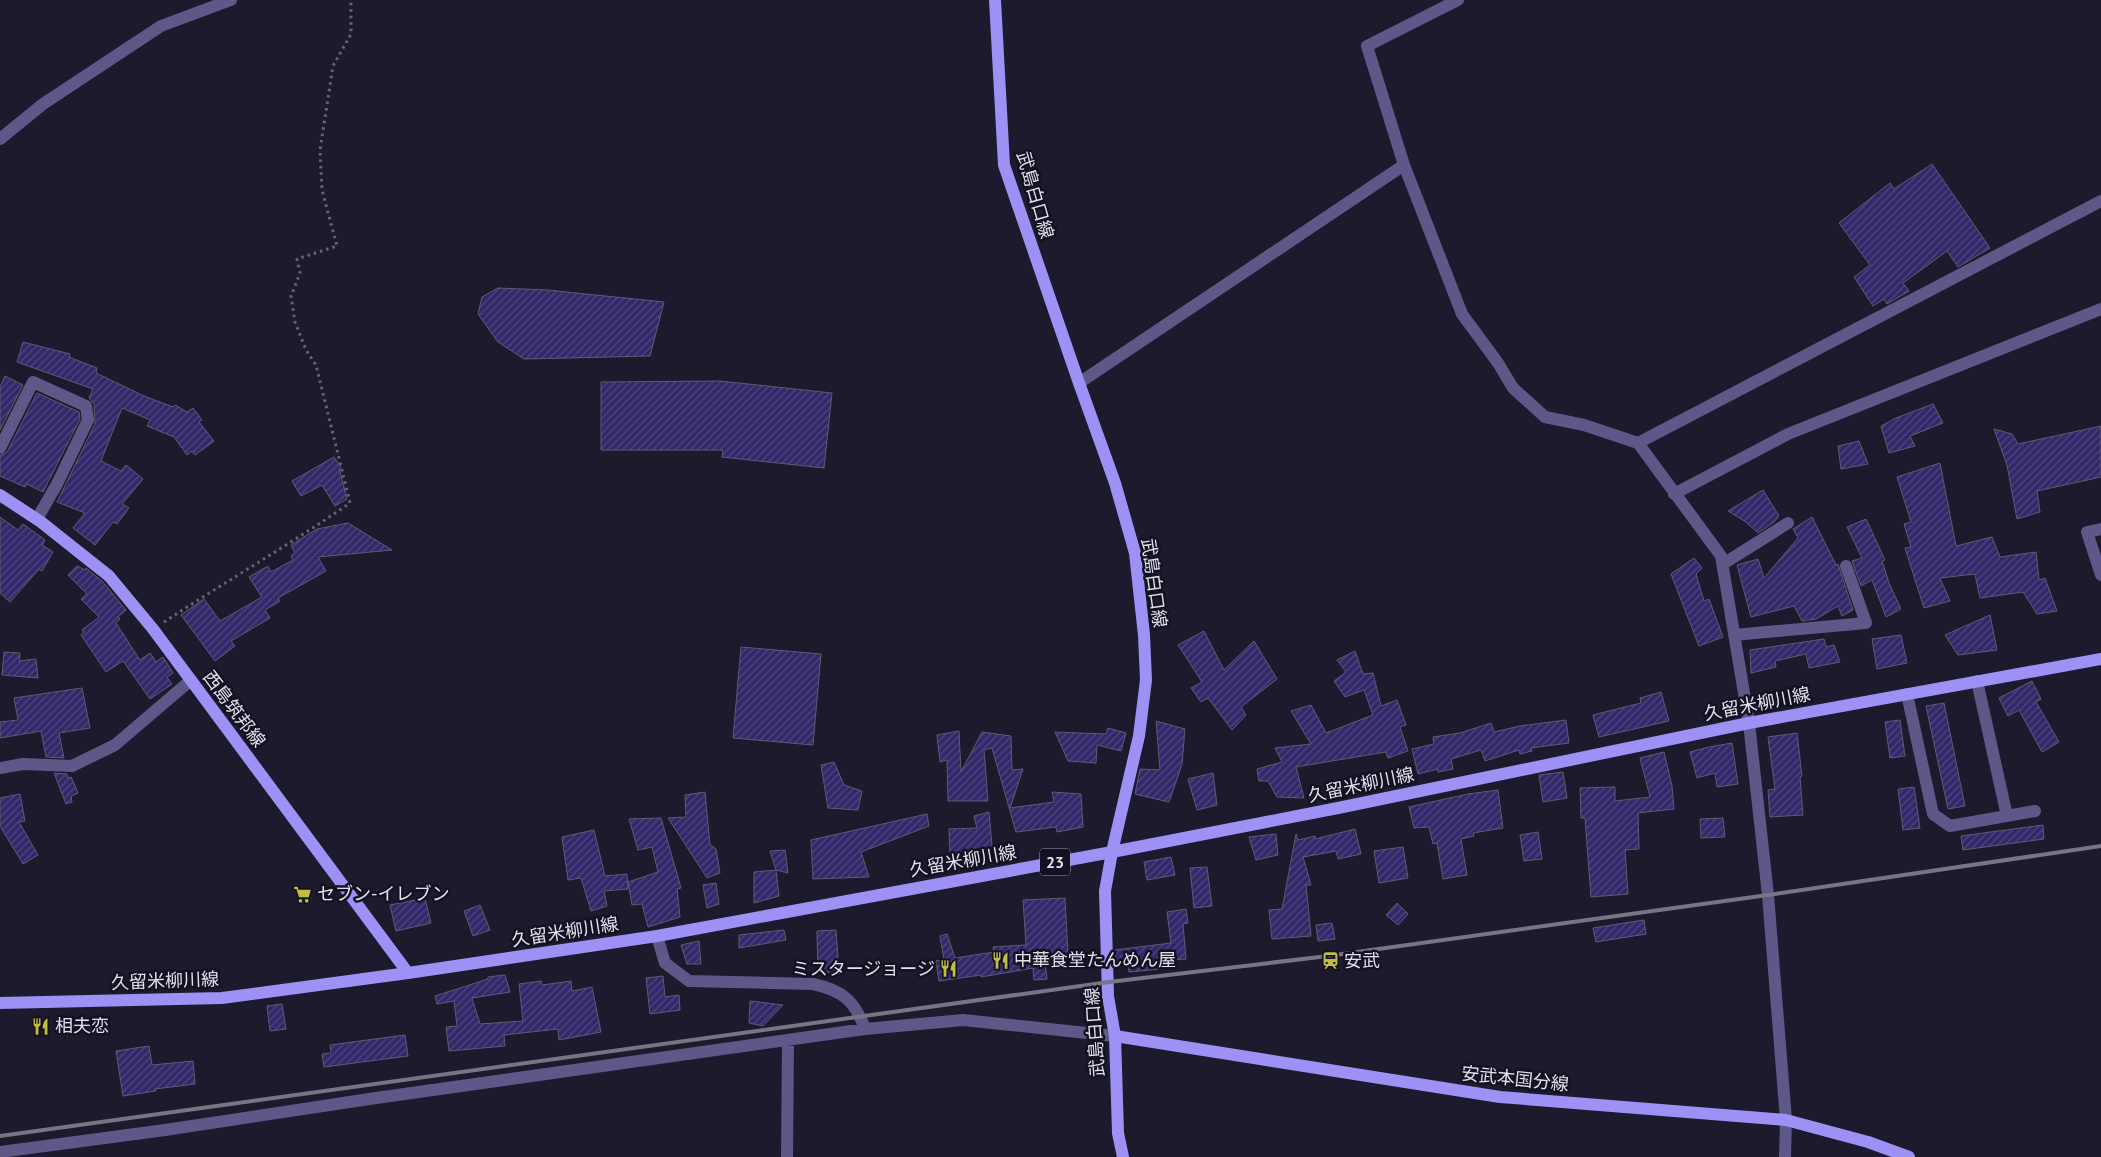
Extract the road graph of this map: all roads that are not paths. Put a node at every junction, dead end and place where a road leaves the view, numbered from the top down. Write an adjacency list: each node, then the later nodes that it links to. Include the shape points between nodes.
1 (230, 0): 4 (street, via 161,26 43,104)
2 (995, 0): 8 (main road, 武島白口線, via 1004,165)
3 (1458, 0): 5 (street, via 1367,46)
4 (0, 139)
5 (1404, 165): 8 (street); 9 (street, via 1462,314 1513,388 1545,417 1584,425)
6 (2101, 201): 9 (street)
7 (2101, 309): 11 (street, via 1788,434)
8 (1079, 383): 28 (main road, 武島白口線, via 1115,483 1135,553 1144,635 1146,680 1139,736)
9 (1638, 443): 11 (street)
10 (0, 448): 13 (street, via 33,382 86,406 88,420)
11 (1674, 494): 16 (street, via 1721,556)
12 (0, 495): 13 (main road, 西島筑邦線)
13 (36, 519): 21 (main road, 西島筑邦線, via 109,576)
14 (1788, 523): 16 (street)
15 (2101, 529): 18 (street, via 2087,532)
16 (1723, 564): 19 (street)
17 (1846, 566): 19 (street, via 1866,623)
18 (2101, 575)
19 (1734, 635): 24 (street)
20 (2101, 659): 22 (main road, 久留米柳川線 / 23)
21 (191, 680): 25 (street, via 115,744 72,766 23,764); 30 (main road, 西島筑邦線)
22 (1977, 681): 23 (main road, 久留米柳川線 / 23); 27 (street)
23 (1907, 694): 24 (main road, 久留米柳川線 / 23); 27 (street, via 1932,814 1950,826)
24 (1749, 723): 28 (main road, 久留米柳川線 / 23); 35 (street, via 1768,895)
25 (0, 768)
26 (2035, 811): 27 (street)
27 (2007, 816)
28 (1112, 852): 29 (main road, 久留米柳川線 / 23); 33 (main road, 武島白口線, via 1105,892 1108,996)
29 (657, 936): 30 (main road, 久留米柳川線 / 23); 32 (street, via 665,963 689,981 812,984 831,988 848,999)
30 (408, 973): 31 (main road, 久留米柳川線 / 23, via 222,998)
31 (0, 1003)
32 (865, 1029): 33 (street, via 963,1020); 34 (street)
33 (1115, 1036): 35 (main road, 安武本国分線, via 1500,1097); 38 (main road, 武島白口線, via 1118,1133)
34 (788, 1040): 36 (street); 37 (street)
35 (1786, 1120): 39 (street); 40 (main road, 安武本国分線, via 1868,1142)
36 (0, 1152)
37 (788, 1157)
38 (1123, 1157)
39 (1785, 1157)
40 (1909, 1157)

